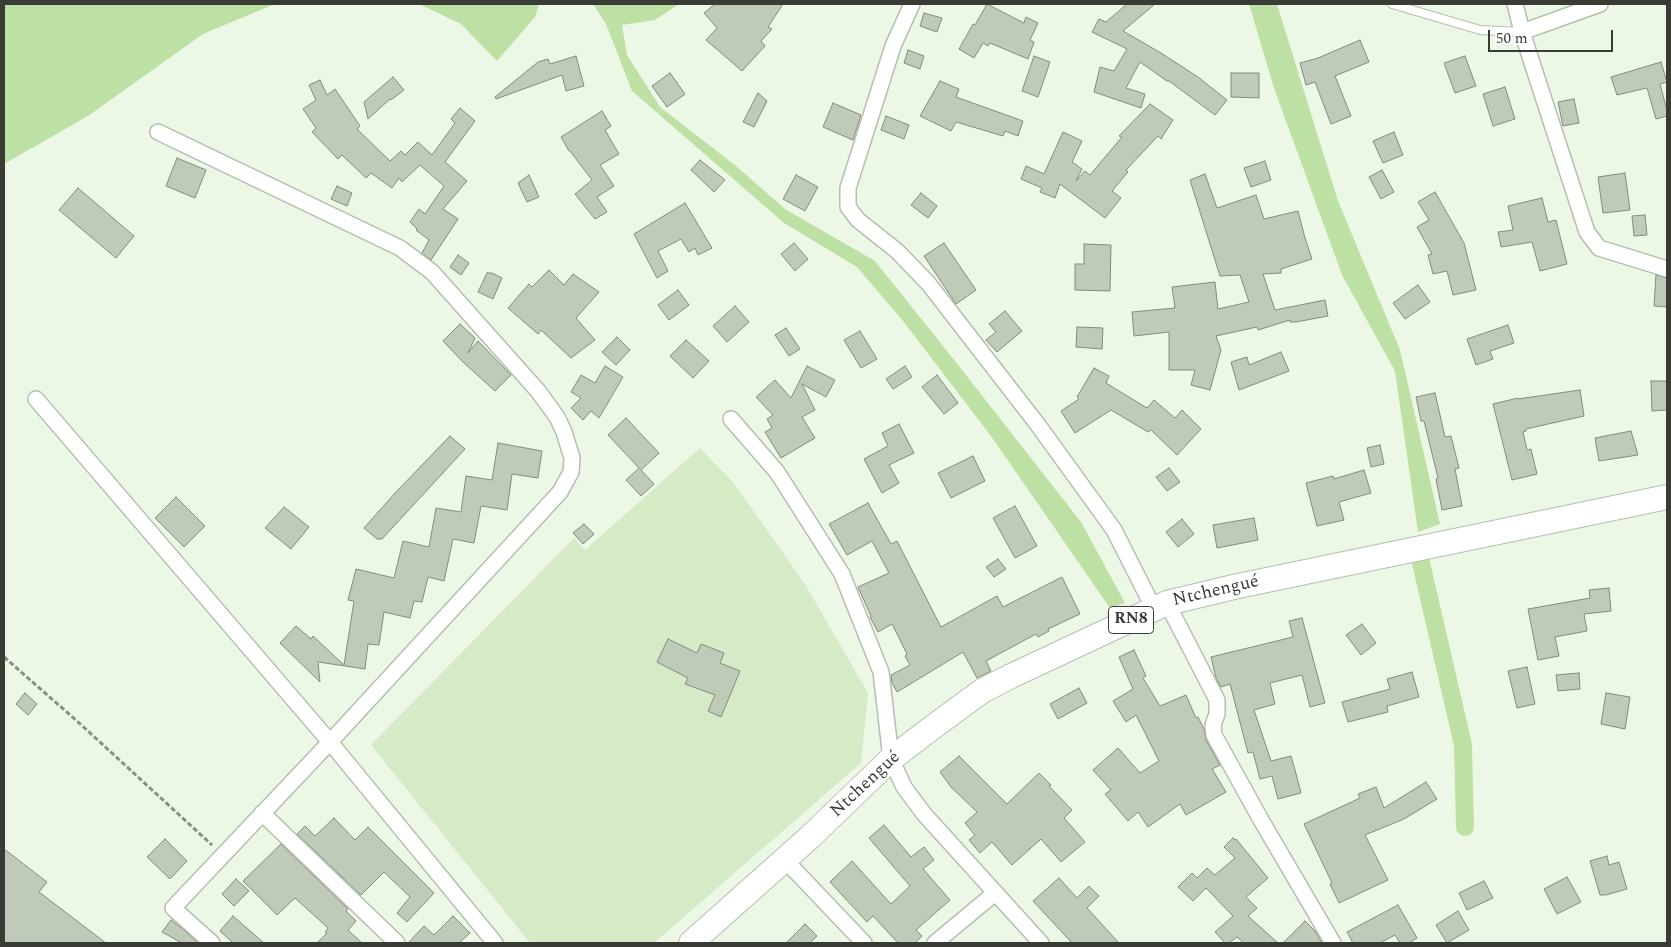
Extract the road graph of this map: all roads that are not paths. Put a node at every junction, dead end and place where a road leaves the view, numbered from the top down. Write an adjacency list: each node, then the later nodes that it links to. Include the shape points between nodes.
1 (912, 4): 11 (street, via 893,46 848,188 848,207 858,220 897,251 928,283 1114,530)
2 (1392, 4): 5 (lane, via 1480,30)
3 (1515, 4): 5 (street)
4 (1600, 4): 5 (street)
5 (1522, 32): 7 (street, via 1587,232 1599,248)
6 (158, 132): 12 (street, via 400,248 432,272 538,390 557,417 569,444 571,472 560,492)
7 (1667, 269)
8 (36, 399): 12 (street)
9 (731, 419): 13 (street, via 777,472 842,574 881,672)
10 (1667, 497): 11 (main road, Ntchengué / RN8, via 1238,586)
11 (1161, 606): 13 (main road, Ntchengué / RN8, via 982,691); 24 (street, via 1217,700 1217,714 1212,725 1214,735)
12 (330, 742): 14 (street); 19 (street)
13 (891, 760): 15 (main road, Ntchengué / RN8); 16 (street, via 904,787 924,814)
14 (262, 813): 17 (street, via 173,908); 18 (street)
15 (785, 860): 20 (main road, Ntchengué / RN8); 21 (street)
16 (995, 893): 22 (street); 23 (street)
17 (212, 943)
18 (397, 943)
19 (495, 943)
20 (691, 943)
21 (862, 943)
22 (935, 943)
23 (1041, 943)
24 (1333, 943)

